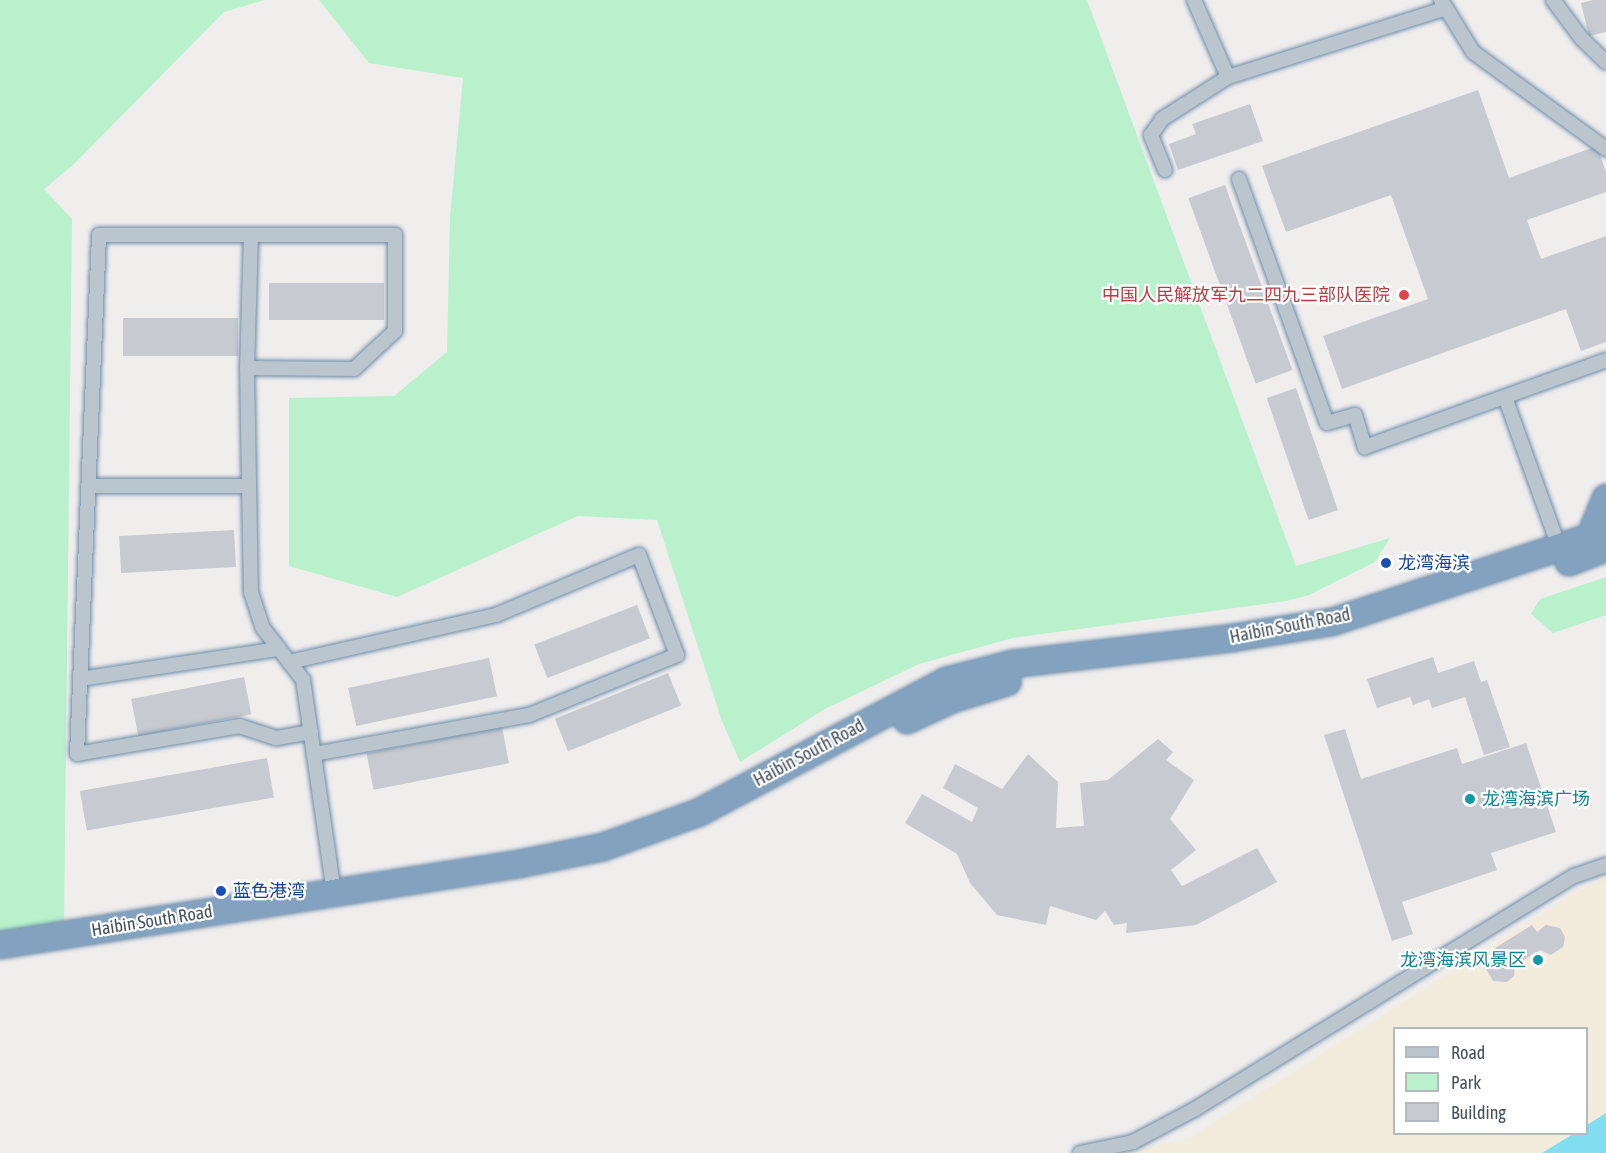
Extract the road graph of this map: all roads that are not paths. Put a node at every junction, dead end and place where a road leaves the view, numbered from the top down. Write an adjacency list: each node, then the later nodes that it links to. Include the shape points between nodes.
1 (1194, 0): 5 (street)
2 (1553, 0): 4 (street, via 1582,39)
3 (1443, 4): 5 (street); 6 (street, via 1473,52)
4 (1606, 62)
5 (1228, 77): 7 (street, via 1162,118 1150,135)
6 (1606, 150)
7 (1165, 170)
8 (1239, 179): 12 (street, via 1327,423 1355,415 1365,447)
9 (250, 235): 11 (street); 11 (street, via 395,235 394,331 354,369); 13 (street, via 99,235)
10 (1606, 360): 12 (street)
11 (248, 368): 14 (street)
12 (1505, 397): 17 (street)
13 (88, 486): 14 (street); 20 (street)
14 (248, 486): 18 (street, via 250,592 263,628)
15 (1606, 498): 16 (highway)
16 (1601, 543): 17 (highway, Haibin South Road); 26 (highway, Haibin South Road, via 1335,639 1014,680 952,699 887,729 709,826 610,860 511,882)
17 (1559, 547): 24 (highway, Haibin South Road, via 1332,622 1012,664 946,681 700,812 603,847)
18 (279, 649): 19 (street); 20 (street)
19 (289, 662): 21 (street, via 303,680); 22 (street, via 496,615 639,555 677,655 529,716)
20 (80, 679): 21 (street, via 77,754 240,726 276,738)
21 (311, 732): 22 (street)
22 (314, 754): 24 (street)
23 (1606, 865): 27 (street, via 1574,876 1195,1109 1132,1142)
24 (334, 893): 25 (highway, Haibin South Road)
25 (0, 945)
26 (0, 963)
27 (1080, 1153)

